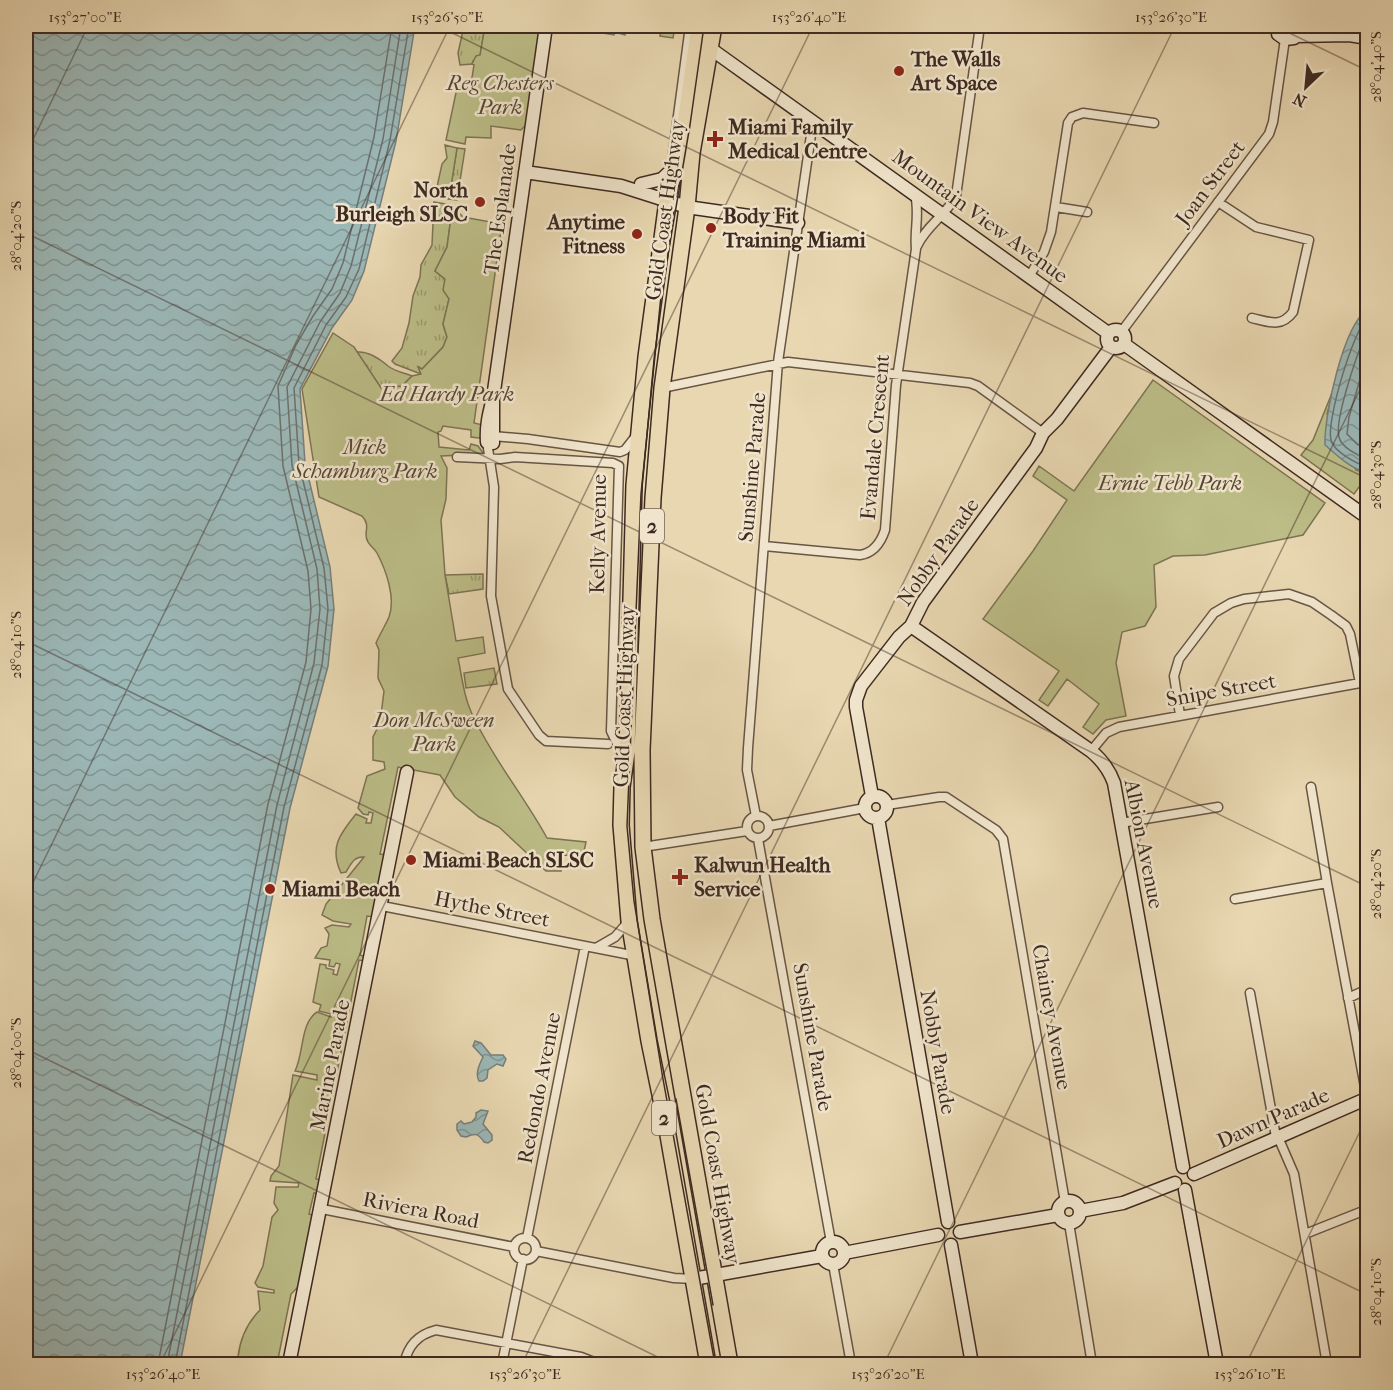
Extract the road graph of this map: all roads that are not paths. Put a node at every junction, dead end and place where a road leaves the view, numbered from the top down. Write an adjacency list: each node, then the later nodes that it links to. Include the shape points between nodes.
1 (546, 26): 15 (street, The Esplanade)
2 (690, 26): 14 (street, Gold Coast Highway)
3 (699, 26): 14 (highway, Gold Coast Highway / 2)
4 (714, 26): 11 (highway, Gold Coast Highway / 2)
5 (980, 26): 24 (street, Evandale Crescent, via 958,187 954,200)
6 (1263, 26): 8 (street)
7 (1352, 26): 9 (street)
8 (1278, 27): 9 (street, via 1278,34)
9 (1294, 32): 10 (street); 20 (street, Joan Street, via 1269,134)
10 (1368, 38)
11 (711, 49): 12 (street, Mountain View Avenue); 21 (highway, Gold Coast Highway / 2, via 692,153)
12 (813, 121): 18 (street, Mountain View Avenue); 25 (street, Sunshine Parade)
13 (1154, 123): 22 (street, via 1083,113 1072,117 1066,128)
14 (675, 162): 16 (street, via 660,180); 19 (highway, Gold Coast Highway / 2)
15 (525, 172): 17 (street); 37 (street, The Esplanade, via 494,398 487,420)
16 (641, 184): 17 (street); 19 (street, via 656,188)
17 (621, 186): 19 (street)
18 (915, 193): 24 (street, Mountain View Avenue); 26 (street, Evandale Crescent, via 919,211)
19 (668, 198): 21 (street); 35 (highway, Gold Coast Highway / 2)
20 (1218, 202): 28 (street, via 1256,227 1309,240 1293,312 1280,323); 30 (street, Joan Street)
21 (687, 207): 25 (street); 34 (highway, Gold Coast Highway / 2)
22 (1056, 207): 23 (street); 27 (street, via 1044,252)
23 (1087, 212)
24 (943, 213): 26 (street, Evandale Crescent); 27 (street, Mountain View Avenue)
25 (798, 224): 32 (street, Sunshine Parade)
26 (916, 249): 33 (street, Evandale Crescent)
27 (1030, 275): 29 (street, Mountain View Avenue)
28 (1252, 318)
29 (1108, 333): 30 (street, via 1116,329); 31 (street)
30 (1123, 338): 31 (street, via 1117,348); 40 (street)
31 (1111, 347): 36 (street, Nobby Parade)
32 (778, 362): 33 (street); 34 (street); 41 (street, Sunshine Parade)
33 (898, 376): 36 (street, via 978,386); 41 (street, Evandale Crescent, via 885,530 876,547 860,555)
34 (662, 388): 60 (highway, Gold Coast Highway / 2, via 645,640)
35 (639, 431): 37 (street, Kelly Avenue, via 620,452 528,439); 47 (highway, Gold Coast Highway / 2)
36 (1043, 433): 42 (street, Nobby Parade, via 923,602)
37 (490, 439): 39 (street)
38 (457, 457): 39 (street, Kelly Avenue)
39 (492, 458): 45 (street, via 497,474 491,596 508,692 546,741); 47 (street, Kelly Avenue, via 619,466 611,731)
40 (1368, 518)
41 (764, 546): 54 (street, Sunshine Parade, via 747,770)
42 (911, 626): 46 (street, Albion Avenue); 50 (street, Nobby Parade, via 866,679 856,700)
43 (1364, 684): 44 (street, Snipe Street); 44 (street, via 1350,634 1331,615 1312,602 1289,594 1244,599 1214,613 1179,659 1174,676)
44 (1180, 715): 46 (street, Snipe Street, via 1111,729)
45 (608, 744)
46 (1091, 751): 56 (street, Albion Avenue, via 1112,776)
47 (626, 761): 64 (highway, Gold Coast Highway / 2, via 621,825)
48 (407, 772): 63 (street, Marine Parade)
49 (1311, 787): 61 (street)
50 (872, 796): 51 (street, via 882,797); 53 (street)
51 (887, 805): 55 (street, via 886,812); 76 (street, Chainey Avenue, via 946,798 996,830 1003,839)
52 (1218, 807): 56 (street)
53 (865, 808): 55 (street); 57 (street)
54 (756, 816): 57 (street, via 766,819); 58 (street, via 749,820)
55 (878, 818): 81 (street, Nobby Parade)
56 (1121, 823): 73 (street, Albion Avenue)
57 (769, 826): 59 (street, via 768,833)
58 (747, 831): 59 (street); 60 (street)
59 (759, 838): 87 (street, Sunshine Parade)
60 (643, 847): 95 (highway, Gold Coast Highway / 2, via 652,919)
61 (1327, 883): 62 (street); 70 (street)
62 (1235, 899)
63 (382, 906): 65 (street, Hythe Street); 77 (street, Marine Parade)
64 (629, 921): 66 (street, via 615,937); 67 (highway, Gold Coast Highway / 2)
65 (582, 945): 66 (street, Hythe Street); 86 (street, Redondo Avenue)
66 (595, 948): 67 (street, Hythe Street)
67 (636, 956): 96 (highway, Gold Coast Highway / 2)
68 (1368, 989): 70 (street)
69 (1250, 993): 72 (street)
70 (1348, 998): 71 (street)
71 (1367, 1098): 72 (street, Dawn Parade)
72 (1277, 1137): 74 (street, Dawn Parade); 84 (street, via 1294,1174)
73 (1183, 1167): 74 (street); 75 (street, via 1175,1176)
74 (1194, 1174): 75 (street, via 1191,1185)
75 (1180, 1186): 79 (street); 107 (street)
76 (1065, 1202): 79 (street, via 1076,1203); 80 (street)
77 (322, 1209): 89 (street, Riviera Road); 98 (street, Marine Parade)
78 (1368, 1209): 84 (street)
79 (1080, 1211): 82 (street, via 1078,1219)
80 (1058, 1215): 82 (street); 83 (street)
81 (948, 1222): 83 (street, via 956,1225); 85 (street, via 941,1226)
82 (1069, 1223): 106 (street)
83 (960, 1233): 88 (street)
84 (1305, 1234): 108 (street)
85 (938, 1235): 88 (street, via 944,1244); 91 (street)
86 (527, 1238): 89 (street, via 516,1241); 90 (street)
87 (831, 1242): 91 (street, via 839,1244); 92 (street, via 825,1245)
88 (951, 1245): 105 (street)
89 (514, 1247): 93 (street)
90 (536, 1251): 93 (street, via 531,1258); 96 (street)
91 (844, 1252): 94 (street, via 842,1260)
92 (822, 1256): 94 (street); 95 (street)
93 (523, 1259): 97 (street)
94 (833, 1264): 104 (street)
95 (715, 1275): 96 (street); 103 (highway, Gold Coast Highway / 2)
96 (693, 1279): 102 (highway, Gold Coast Highway / 2)
97 (507, 1343): 99 (street, via 436,1330 414,1342); 100 (street); 101 (street, via 581,1357)
98 (289, 1365)
99 (404, 1365)
100 (502, 1365)
101 (599, 1365)
102 (708, 1365)
103 (730, 1365)
104 (851, 1365)
105 (972, 1365)
106 (1092, 1365)
107 (1216, 1365)
108 (1327, 1365)

